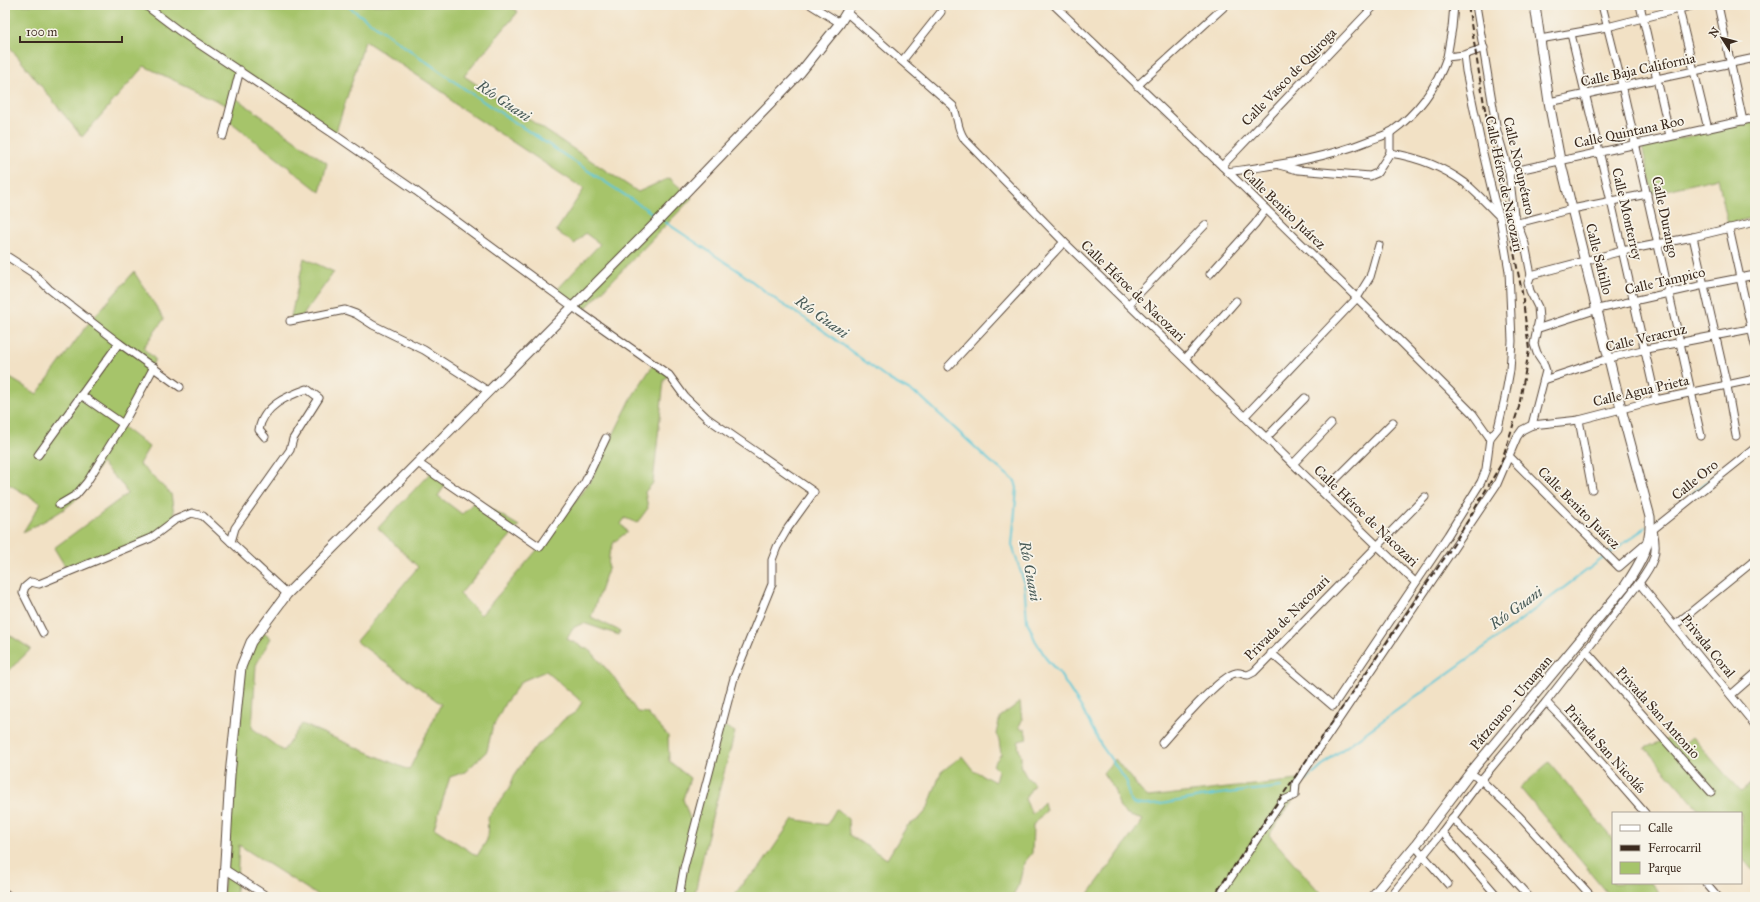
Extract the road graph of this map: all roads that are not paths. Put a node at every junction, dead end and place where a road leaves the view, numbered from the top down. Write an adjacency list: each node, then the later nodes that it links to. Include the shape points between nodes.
1 (145, 5): 27 (street)
2 (810, 5): 17 (street)
3 (1226, 5): 31 (street)
4 (1375, 5): 45 (street, Calle Vasco de Quiroga)
5 (1454, 5): 23 (street)
6 (1476, 5): 21 (street, Calle Nocupétaro)
7 (1535, 5): 20 (main road, Calle Saltillo)
8 (1602, 5): 18 (street, Calle Durango)
9 (1640, 5): 16 (street)
10 (1695, 5): 13 (street)
11 (1718, 5): 26 (street)
12 (1056, 6): 31 (street, Calle Benito Juárez)
13 (1679, 7): 16 (street); 28 (street)
14 (849, 8): 17 (main road); 25 (street, Calle Héroe de Nacozari)
15 (941, 12): 25 (street)
16 (1643, 17): 18 (street); 29 (street)
17 (840, 22): 74 (main road, via 800,73)
18 (1607, 27): 19 (street); 30 (street, Calle Durango)
19 (1571, 34): 20 (street); 32 (street, Calle Monterrey)
20 (1540, 39): 33 (main road, Calle Saltillo)
21 (1484, 48): 22 (street); 47 (street, Calle Nocupétaro, via 1497,131)
22 (1464, 55): 23 (street); 52 (street, Calle Héroe de Nacozari, via 1483,153)
23 (1447, 57): 37 (street, via 1433,88 1411,114)
24 (1755, 58): 26 (street, Calle Baja California)
25 (902, 60): 58 (street, Calle Héroe de Nacozari, via 953,106 958,129 965,140)
26 (1730, 64): 28 (street, Calle Baja California); 35 (street)
27 (240, 70): 38 (street); 74 (street, via 416,191)
28 (1694, 71): 29 (street, Calle Baja California); 36 (street)
29 (1657, 78): 30 (street, Calle Baja California); 39 (street)
30 (1622, 85): 32 (street, Calle Baja California); 40 (street, Calle Durango)
31 (1137, 86): 45 (street, Calle Benito Juárez)
32 (1585, 94): 33 (street, Calle Baja California); 42 (street, Calle Monterrey)
33 (1549, 102): 43 (main road, Calle Saltillo)
34 (1755, 118): 35 (street, Calle Quintana Roo)
35 (1743, 121): 36 (street, Calle Quintana Roo)
36 (1708, 129): 39 (street, Calle Quintana Roo)
37 (1390, 132): 41 (street); 44 (street, via 1350,148)
38 (223, 136)
39 (1670, 136): 40 (street, Calle Quintana Roo)
40 (1635, 144): 42 (street, Calle Quintana Roo); 48 (street, Calle Durango)
41 (1390, 153): 44 (street, via 1377,173 1370,176 1298,170); 52 (street, via 1410,156 1464,183)
42 (1600, 153): 43 (street, Calle Quintana Roo); 49 (street, Calle Monterrey)
43 (1560, 160): 47 (street, Calle Quintana Roo); 51 (main road, Calle Saltillo)
44 (1276, 164): 46 (street)
45 (1222, 166): 46 (street, Calle Benito Juárez)
46 (1228, 172): 50 (street, Calle Benito Juárez)
47 (1509, 172): 54 (street, Calle Nocupétaro, via 1512,204)
48 (1647, 194): 49 (street); 59 (street, Calle Durango)
49 (1612, 202): 51 (street); 61 (street, Calle Monterrey)
50 (1266, 209): 64 (street); 70 (street, Calle Benito Juárez)
51 (1572, 209): 54 (street); 63 (main road, Calle Saltillo)
52 (1500, 218): 109 (street, Calle Héroe de Nacozari, via 1508,271 1512,341 1505,398 1498,428)
53 (1755, 222): 56 (street)
54 (1518, 223): 65 (street, Calle Nocupétaro)
55 (1205, 225): 73 (street)
56 (1729, 228): 57 (street); 67 (street)
57 (1693, 237): 59 (street); 68 (street)
58 (1064, 242): 73 (street, Calle Héroe de Nacozari); 87 (street)
59 (1657, 244): 61 (street); 69 (street, Calle Durango)
60 (1379, 245): 70 (street, via 1370,277)
61 (1622, 251): 63 (street); 72 (street, Calle Monterrey)
62 (5, 255): 80 (street, via 33,273 49,289)
63 (1585, 261): 65 (street); 75 (main road, Calle Saltillo)
64 (1210, 274)
65 (1531, 275): 78 (street, Calle Nocupétaro, via 1528,283 1538,307 1539,319)
66 (1755, 275): 67 (street, Calle Tampico)
67 (1740, 279): 68 (street, Calle Tampico); 77 (street)
68 (1704, 285): 69 (street, Calle Tampico); 79 (street)
69 (1669, 293): 72 (street, Calle Tampico); 81 (street, Calle Durango)
70 (1357, 298): 98 (street); 109 (street, Calle Benito Juárez, via 1473,414)
71 (1236, 301): 85 (street)
72 (1634, 301): 75 (street, Calle Tampico); 83 (street, Calle Monterrey)
73 (1129, 304): 85 (street, Calle Héroe de Nacozari)
74 (573, 307): 92 (main road); 153 (street, via 669,375 685,397 706,418 814,492 788,528 772,560 772,584 734,678 684,868)
75 (1598, 309): 78 (street, Calle Tampico); 84 (main road, Calle Saltillo)
76 (290, 321): 92 (street, via 345,310 424,350)
77 (1753, 328): 79 (street, Calle Veracruz); 82 (street)
78 (1536, 329): 89 (street, Calle Nocupétaro, via 1534,344 1546,371)
79 (1715, 336): 81 (street, Calle Veracruz); 90 (street)
80 (119, 342): 86 (street); 94 (street)
81 (1681, 343): 83 (street, Calle Veracruz); 93 (street, Calle Durango)
82 (1755, 345)
83 (1646, 349): 84 (street, Calle Veracruz); 96 (street, Calle Monterrey)
84 (1610, 358): 89 (street, Calle Veracruz); 97 (main road, Calle Saltillo)
85 (1185, 359): 98 (street, Calle Héroe de Nacozari)
86 (154, 367): 91 (street); 101 (street)
87 (948, 367)
88 (1755, 379): 90 (street, Calle Agua Prieta)
89 (1544, 380): 103 (street, Calle Nocupétaro)
90 (1727, 386): 93 (street, Calle Agua Prieta); 105 (street)
91 (180, 387)
92 (488, 391): 113 (main road)
93 (1692, 392): 96 (street, Calle Agua Prieta); 104 (street, Calle Durango)
94 (82, 395): 101 (street); 111 (street)
95 (1305, 398): 108 (street)
96 (1656, 400): 97 (street, Calle Agua Prieta)
97 (1621, 409): 99 (street, Calle Agua Prieta); 119 (main road, Calle Saltillo)
98 (1245, 416): 108 (street, Calle Héroe de Nacozari)
99 (1579, 420): 103 (street, Calle Agua Prieta); 115 (street)
100 (1394, 422): 116 (street)
101 (124, 424): 118 (street, via 87,482 76,495)
102 (1332, 424): 114 (street)
103 (1532, 426): 112 (street, via 1522,430 1517,436)
104 (1701, 436)
105 (1736, 436)
106 (265, 437): 121 (street, via 259,430 261,420 278,402 307,389 319,398 293,439 290,450 235,528)
107 (606, 438): 113 (street, via 584,482 540,547)
108 (1266, 438): 114 (street, Calle Héroe de Nacozari)
109 (1490, 438): 125 (street, Calle Héroe de Nacozari, via 1486,469 1481,482)
110 (1755, 448): 120 (street, Calle Oro)
111 (38, 455)
112 (1510, 457): 122 (street, Calle Benito Juárez, via 1619,567); 154 (street, via 1497,484 1296,783 1296,792 1292,797 1282,801)
113 (418, 463): 127 (main road)
114 (1293, 464): 116 (street, Calle Héroe de Nacozari)
115 (1592, 489)
116 (1323, 492): 123 (street, Calle Héroe de Nacozari)
117 (1425, 497): 123 (street, Privada de Nacozari)
118 (59, 505)
119 (1650, 517): 120 (main road, Pátzcuaro - Uruapan)
120 (1652, 530): 122 (main road, Pátzcuaro - Uruapan); 126 (street, via 1656,546 1655,556 1651,567)
121 (231, 542): 127 (street); 129 (street, via 203,516 192,512 175,520 151,538 39,584 30,582 24,587 23,593)
122 (1648, 542): 137 (main road, Pátzcuaro - Uruapan, via 1638,566 1625,586)
123 (1378, 546): 125 (street, Calle Héroe de Nacozari); 131 (street, Privada de Nacozari)
124 (1755, 560): 128 (street)
125 (1415, 582): 131 (street, Calle Héroe de Nacozari, via 1333,706)
126 (1639, 583): 128 (street, Privada Coral); 130 (street)
127 (288, 594): 145 (main road, via 251,642 241,667 230,775)
128 (1675, 625): 133 (street, Privada Coral)
129 (43, 633)
130 (1586, 651): 134 (street); 139 (street, Privada San Antonio)
131 (1271, 653): 136 (street, Privada de Nacozari, via 1254,672 1248,675 1237,672 1226,677)
132 (1755, 674): 133 (street)
133 (1731, 695): 135 (street, Privada Coral)
134 (1546, 702): 138 (street); 140 (street, Privada San Nicolás)
135 (1755, 725)
136 (1162, 742)
137 (1470, 774): 138 (street); 143 (main road, Pátzcuaro - Uruapan)
138 (1481, 780): 141 (street); 158 (street, via 1519,816)
139 (1711, 792)
140 (1644, 812)
141 (1452, 818): 142 (street); 157 (street)
142 (1442, 832): 144 (street); 156 (street)
143 (1415, 846): 144 (street); 149 (main road, Pátzcuaro - Uruapan)
144 (1424, 855): 146 (street); 155 (street)
145 (226, 870): 151 (main road); 152 (street)
146 (1448, 884)
147 (1707, 884): 159 (street)
148 (5, 893): 150 (street)
149 (1377, 895)
150 (10, 897)
151 (223, 897)
152 (268, 897)
153 (679, 897)
154 (1218, 897)
155 (1390, 897)
156 (1498, 897)
157 (1529, 897)
158 (1592, 897)
159 (1718, 897)

